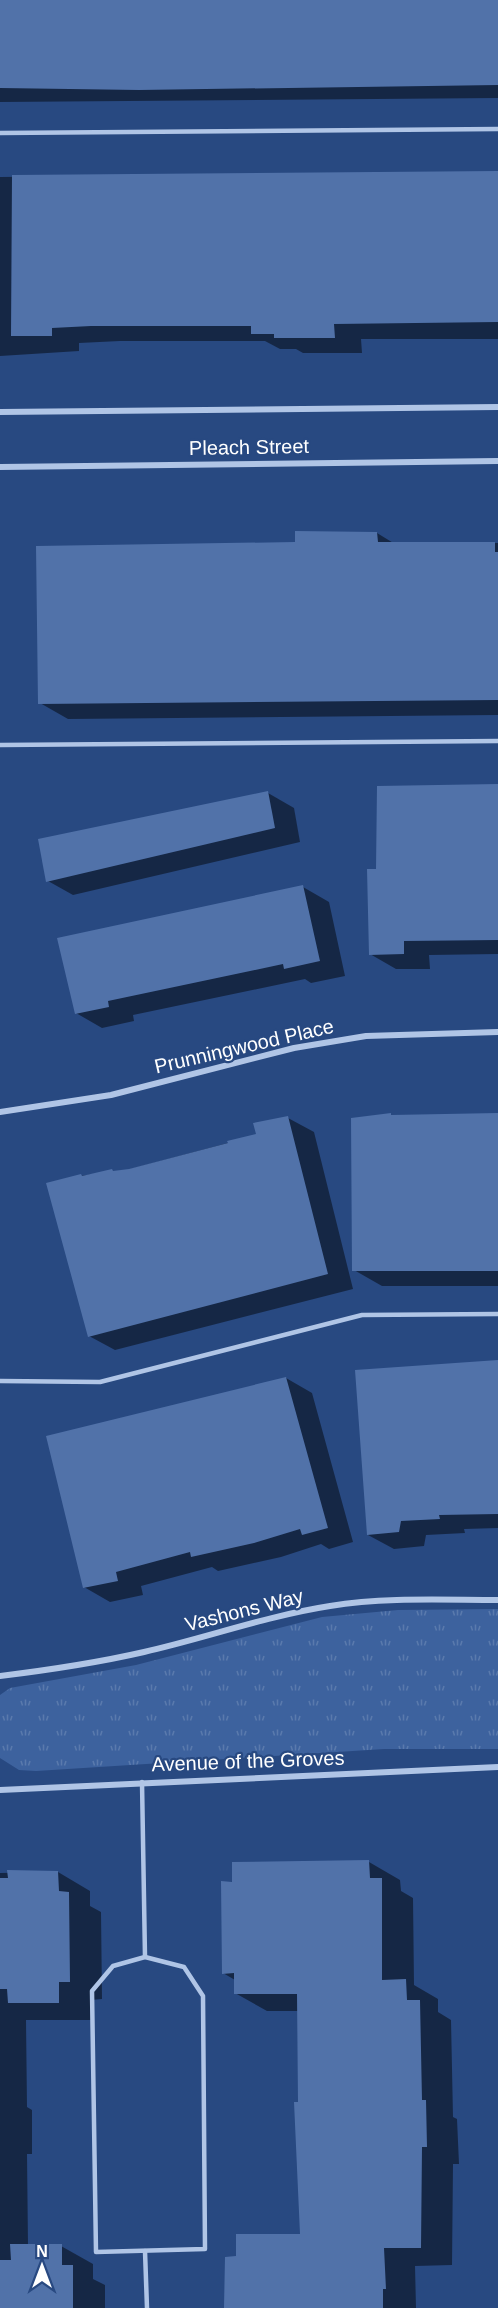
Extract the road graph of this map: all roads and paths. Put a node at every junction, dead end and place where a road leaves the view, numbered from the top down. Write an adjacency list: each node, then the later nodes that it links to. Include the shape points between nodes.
1 (498, 129): 2 (lane)
2 (0, 133)
3 (498, 407): 4 (street, Pleach Street)
4 (0, 412)
5 (498, 461): 6 (street, Pleach Street)
6 (0, 466)
7 (498, 741): 8 (lane)
8 (0, 745)
9 (498, 1032): 10 (street, Prunningwood Place, via 366,1036 294,1048 111,1095)
10 (0, 1112)
11 (498, 1314): 12 (lane, via 362,1315 100,1382)
12 (0, 1381)
13 (498, 1600): 14 (street, Vashons Way, via 386,1601 331,1606 86,1665)
14 (0, 1676)
15 (498, 1767): 16 (street, Avenue of the Groves)
16 (141, 1782): 17 (street, Avenue of the Groves); 18 (lane)
17 (0, 1790)
18 (145, 1958): 19 (lane, via 113,1966 93,1991 96,2252); 19 (lane, via 184,1967 203,1995 205,2249)
19 (145, 2251): 20 (lane)
20 (147, 2308)

